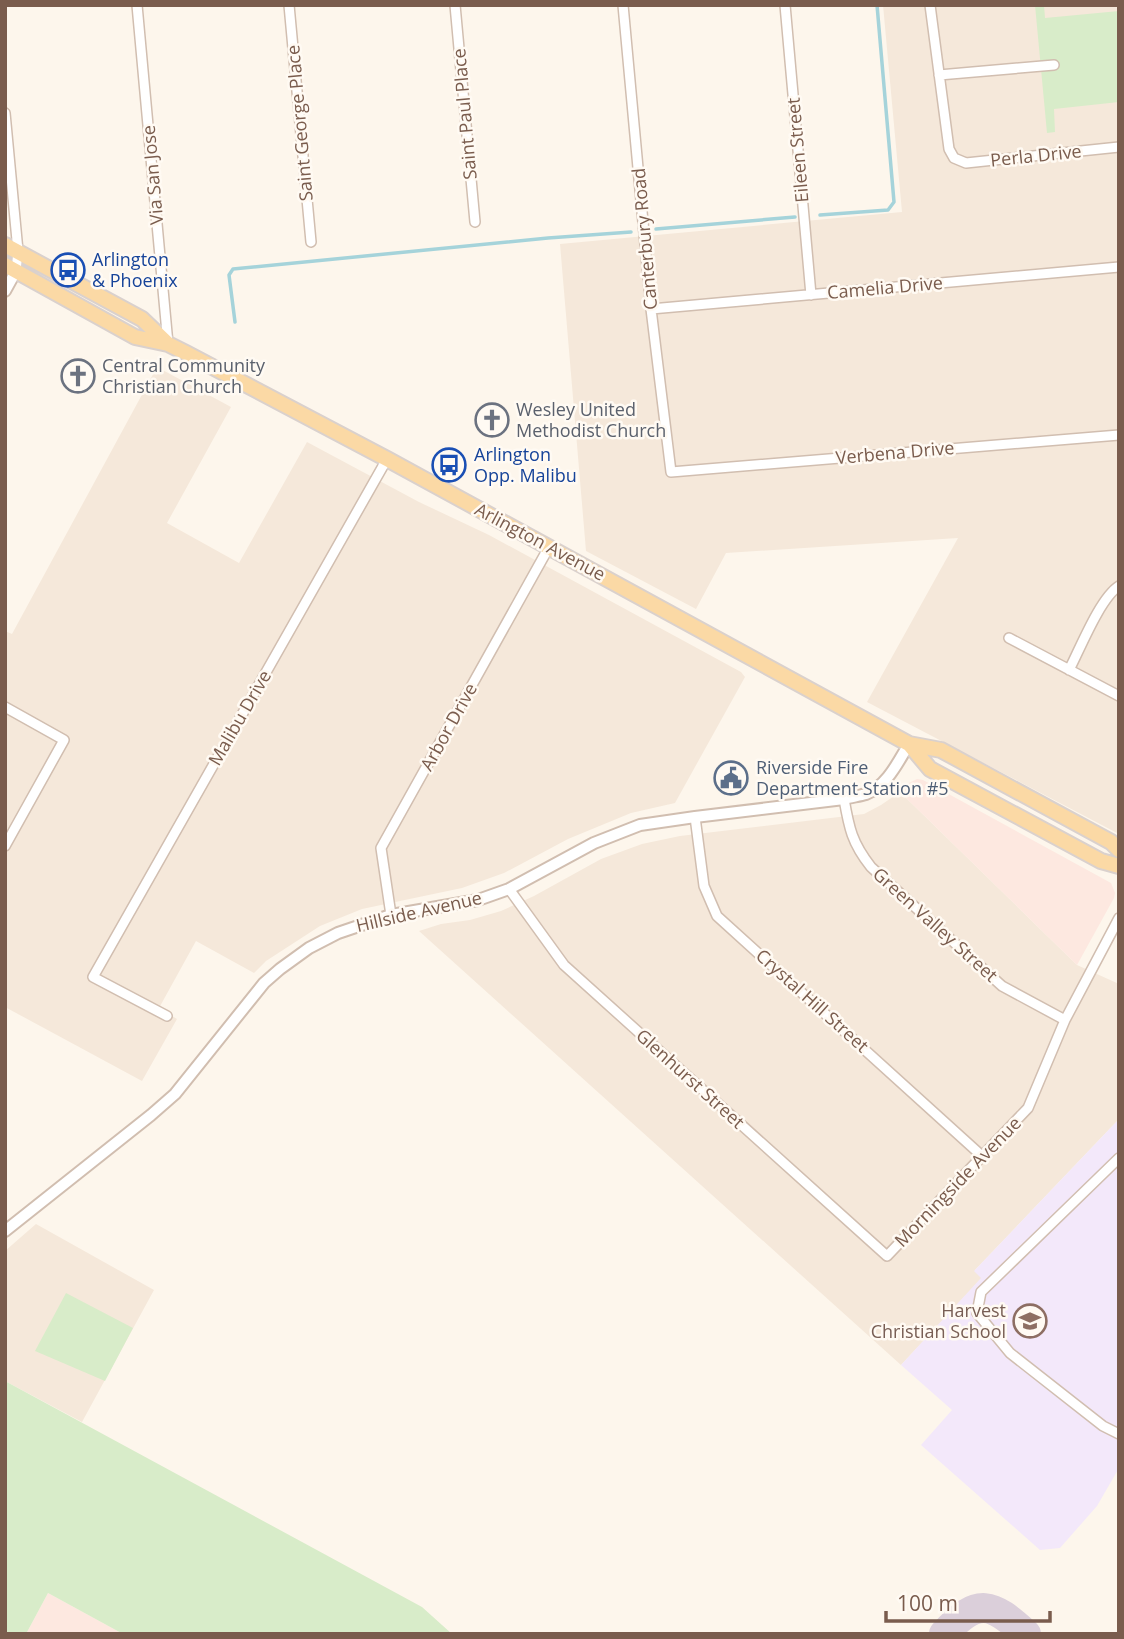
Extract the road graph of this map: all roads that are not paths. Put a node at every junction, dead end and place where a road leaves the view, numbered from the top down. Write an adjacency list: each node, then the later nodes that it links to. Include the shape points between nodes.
1 (137, 5): 19 (street, Via San Jose)
2 (289, 5): 12 (street, Saint George Place)
3 (456, 5): 11 (street, Saint Paul Place)
4 (623, 5): 18 (street, Canterbury Road)
5 (785, 5): 17 (street, Eileen Street)
6 (930, 5): 8 (street)
7 (1054, 65): 8 (street)
8 (939, 75): 10 (street, Perla Drive, via 949,149 954,158 966,163)
9 (5, 113): 13 (street)
10 (1119, 147)
11 (475, 222)
12 (311, 242)
13 (11, 248): 15 (street); 19 (main road, Arlington Avenue, via 142,319)
14 (1119, 267): 17 (street, Camelia Drive)
15 (11, 268): 16 (street); 19 (main road, Arlington Avenue, via 135,337)
16 (5, 291)
17 (811, 295): 18 (street, Camelia Drive)
18 (651, 309): 22 (street, Canterbury Road)
19 (169, 344): 21 (main road, Arlington Avenue)
20 (1119, 435): 22 (street, Verbena Drive)
21 (387, 459): 23 (main road, Arlington Avenue); 38 (street, Malibu Drive, via 93,977)
22 (671, 472)
23 (549, 547): 29 (main road, Arlington Avenue); 36 (street, Arbor Drive, via 381,848)
24 (1119, 586): 26 (street, via 1101,606)
25 (1009, 638): 26 (street)
26 (1069, 670): 27 (street)
27 (1119, 696)
28 (5, 707): 32 (street, via 64,740)
29 (909, 744): 30 (street, Hillside Avenue, via 876,788); 33 (main road, Arlington Avenue, via 941,750); 34 (main road, Arlington Avenue, via 930,769 1101,861)
30 (844, 799): 31 (street, Hillside Avenue); 39 (street, Green Valley Street, via 851,834 871,867 1002,986)
31 (695, 817): 35 (street, Hillside Avenue, via 639,825 594,843); 40 (street, Crystal Hill Street, via 704,886 717,916)
32 (5, 846)
33 (1119, 850)
34 (1119, 866)
35 (509, 889): 36 (street, Hillside Avenue, via 478,900); 43 (street, Glenhurst Street, via 564,965)
36 (391, 915): 42 (street, Hillside Avenue, via 338,933 279,969 176,1094)
37 (1119, 918): 39 (street, Morningside Avenue)
38 (167, 1016)
39 (1065, 1020): 40 (street, Morningside Avenue, via 1028,1108)
40 (982, 1156): 43 (street, Morningside Avenue)
41 (1119, 1158): 44 (street, via 981,1292 977,1313 1010,1353 1102,1426)
42 (5, 1231)
43 (887, 1256)
44 (1119, 1434)

